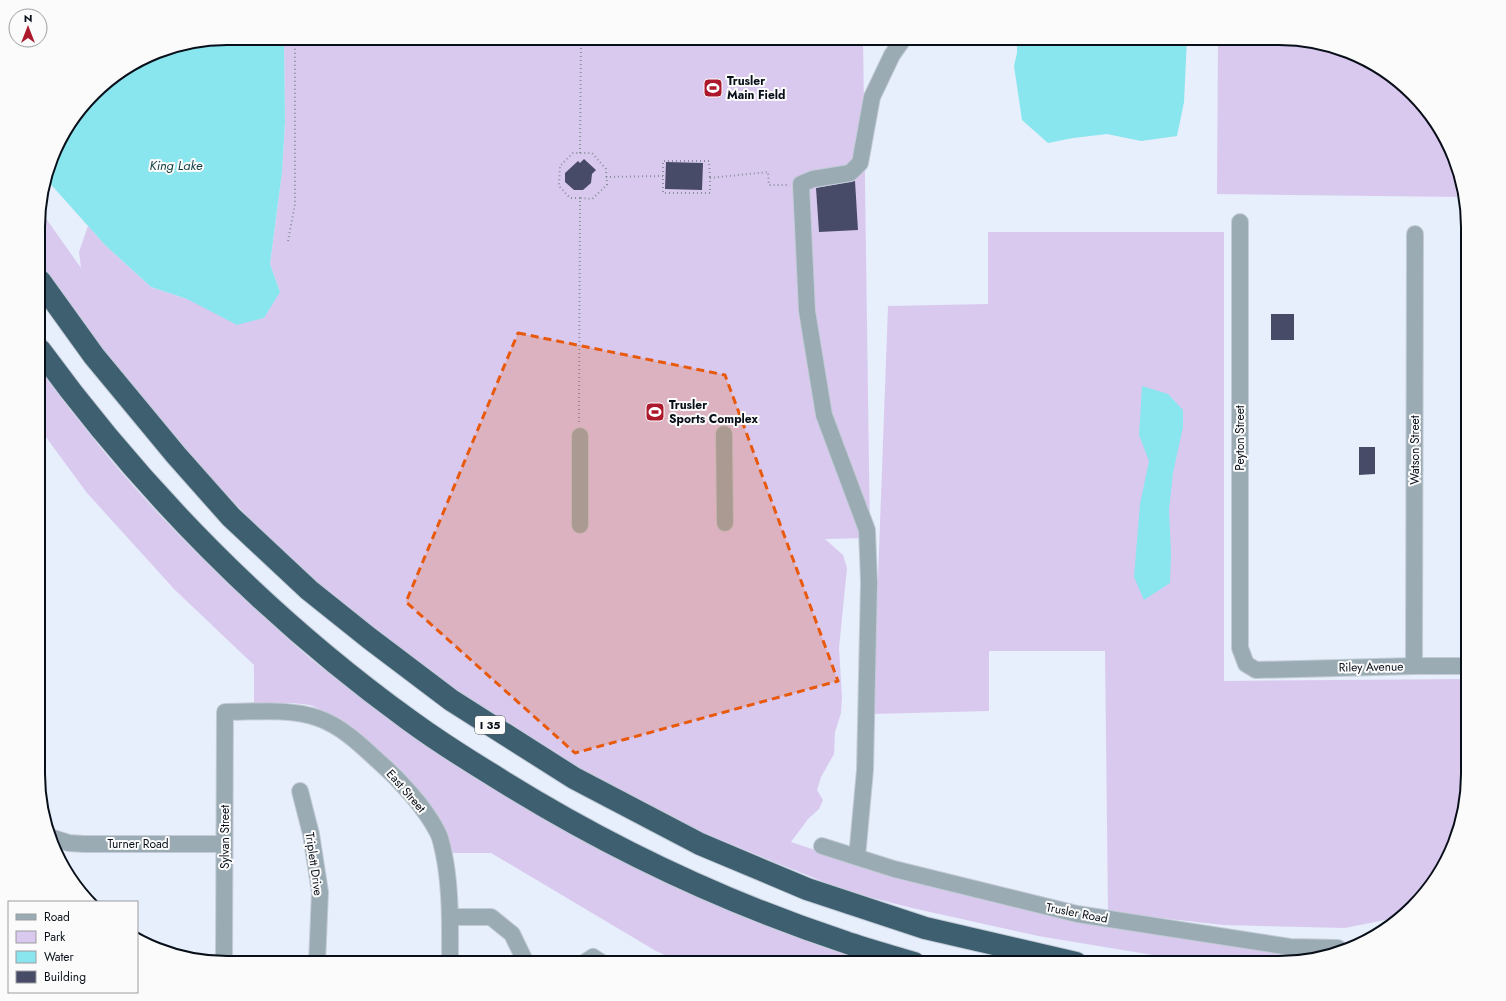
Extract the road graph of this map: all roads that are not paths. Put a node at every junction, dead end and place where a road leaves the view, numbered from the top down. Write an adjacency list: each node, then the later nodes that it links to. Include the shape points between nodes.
1 (899, 45): 18 (street, via 872,97 860,163 850,174 812,179 801,184 807,311 824,415 867,530 869,582 865,770)
2 (1240, 222): 10 (street, Peyton Street)
3 (1415, 234): 11 (street, Watson Street)
4 (45, 288): 26 (highway, I 35, via 94,356 231,517 309,590 451,700 574,778 700,844 807,889 925,928)
5 (45, 357): 25 (highway, via 105,435 176,514 234,572 294,628 410,721 533,800 618,846 692,882 781,919)
6 (724, 434): 8 (street)
7 (580, 436): 9 (street)
8 (726, 523)
9 (580, 525)
10 (1241, 653): 11 (street, Riley Avenue, via 1246,664 1256,670)
11 (1414, 666): 12 (street, Riley Avenue)
12 (1461, 666)
13 (225, 712): 16 (street, Sylvan Street); 19 (street, East Street, via 294,712 318,718 335,726 397,777 438,832 449,882)
14 (300, 791): 22 (street, Triplett Drive, via 311,834 320,892)
15 (57, 839): 16 (street, Turner Road, via 84,844)
16 (224, 844): 21 (street, Sylvan Street)
17 (822, 846): 18 (street, Trusler Road)
18 (856, 857): 20 (street, Trusler Road, via 894,870 1077,914 1290,947)
19 (450, 917): 23 (street, East Street); 24 (street, via 491,917 512,934)
20 (1332, 948)
21 (224, 956)
22 (317, 956)
23 (450, 956)
24 (523, 956)
25 (890, 956)
26 (1046, 956)

